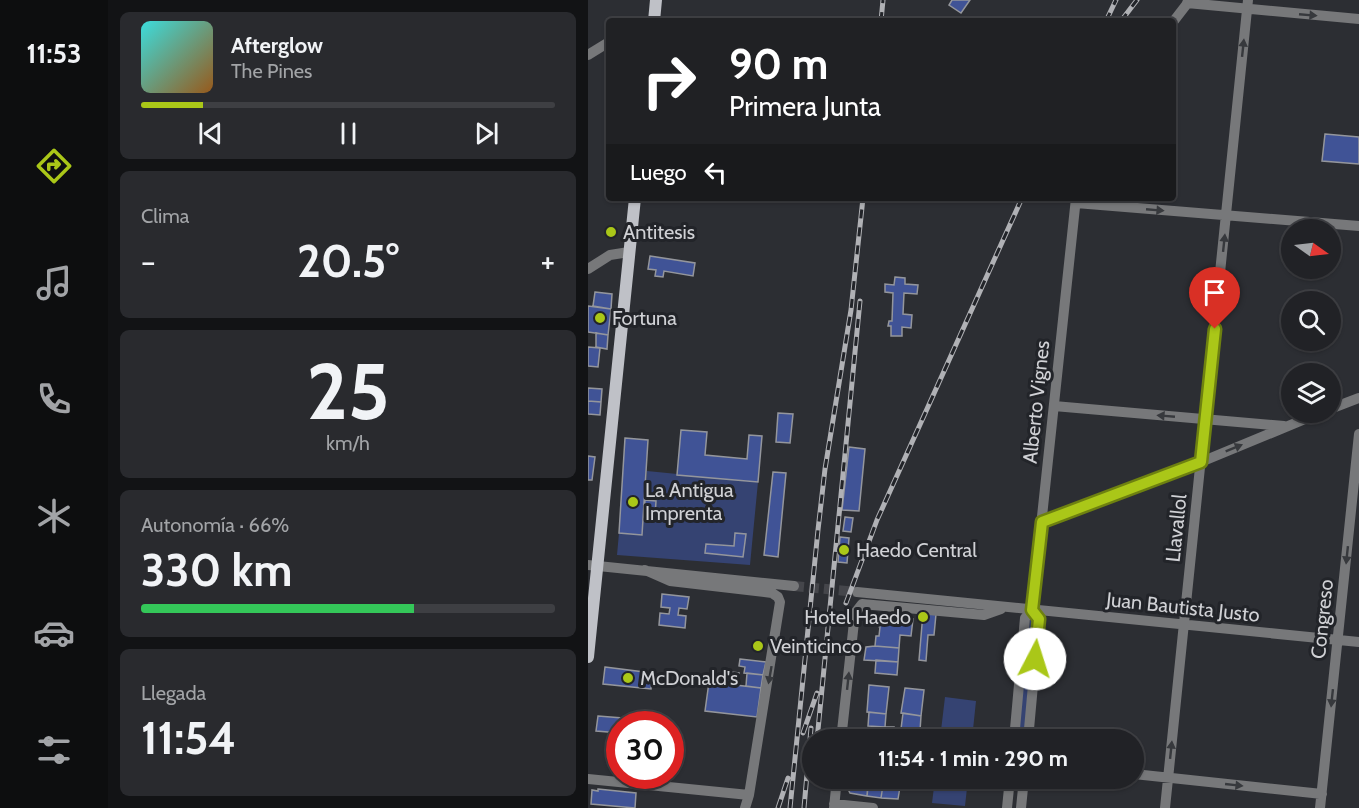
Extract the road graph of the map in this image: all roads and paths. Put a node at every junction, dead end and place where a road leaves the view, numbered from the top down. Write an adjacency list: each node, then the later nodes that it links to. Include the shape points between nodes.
1 (656, 0): 4 (main road)
2 (1189, 2): 3 (street); 5 (street)
3 (1247, 4): 6 (street, one-way to 6); 12 (street, Llavallol, one-way to 3)
4 (654, 18)
5 (1176, 18)
6 (1359, 20)
7 (606, 44): 8 (street)
8 (588, 55)
9 (635, 201): 14 (main road)
10 (1076, 201): 18 (street, Alberto Vignes)
11 (1085, 201): 12 (street, one-way to 12)
12 (1227, 216): 13 (street); 19 (street, Llavallol, one-way to 12)
13 (1359, 226)
14 (629, 252): 15 (street, via 610,255); 25 (main road)
15 (588, 269)
16 (1359, 398): 17 (street)
17 (1341, 405)
18 (1054, 406): 19 (street, one-way to 18); 24 (street, Alberto Vignes)
19 (1205, 419): 21 (street); 23 (street, Llavallol)
20 (1296, 423): 21 (street)
21 (1287, 427): 23 (street, one-way to 21)
22 (1359, 434): 32 (street, Congreso, one-way to 32)
23 (1201, 462): 24 (street); 31 (street, Llavallol)
24 (1042, 522): 30 (street, Alberto Vignes)
25 (593, 566): 26 (street); 34 (main road)
26 (645, 570): 27 (street); 45 (street, one-way to 45, via 670,581 772,593 778,597 781,609)
27 (794, 585)
28 (857, 592): 29 (street, Juan Bautista Justo)
29 (1004, 608): 30 (street, Juan Bautista Justo); 35 (street, Juan Bautista Justo, one-way to 29, via 855,613 862,604 984,615)
30 (1032, 610): 31 (street, Juan Bautista Justo); 36 (street, Alberto Vignes, via 1025,618); 37 (street, Alberto Vignes, via 1039,619)
31 (1185, 625): 32 (street, Juan Bautista Justo); 40 (street, Llavallol, one-way to 31)
32 (1338, 640): 33 (street, Juan Bautista Justo); 44 (street, Congreso, one-way to 44)
33 (1359, 642)
34 (588, 657)
35 (842, 729)
36 (1015, 729)
37 (1029, 729)
38 (1144, 775): 40 (street)
39 (588, 778): 45 (street)
40 (1168, 778): 44 (street, one-way to 44); 51 (street, Llavallol)
41 (836, 789): 46 (street)
42 (1009, 789): 49 (street)
43 (1023, 789): 50 (street)
44 (1322, 794): 52 (street, Congreso)
45 (749, 795): 47 (street)
46 (834, 806): 48 (street)
47 (745, 808)
48 (873, 808)
49 (1007, 808)
50 (1021, 808)
51 (1165, 808)
52 (1320, 808)

